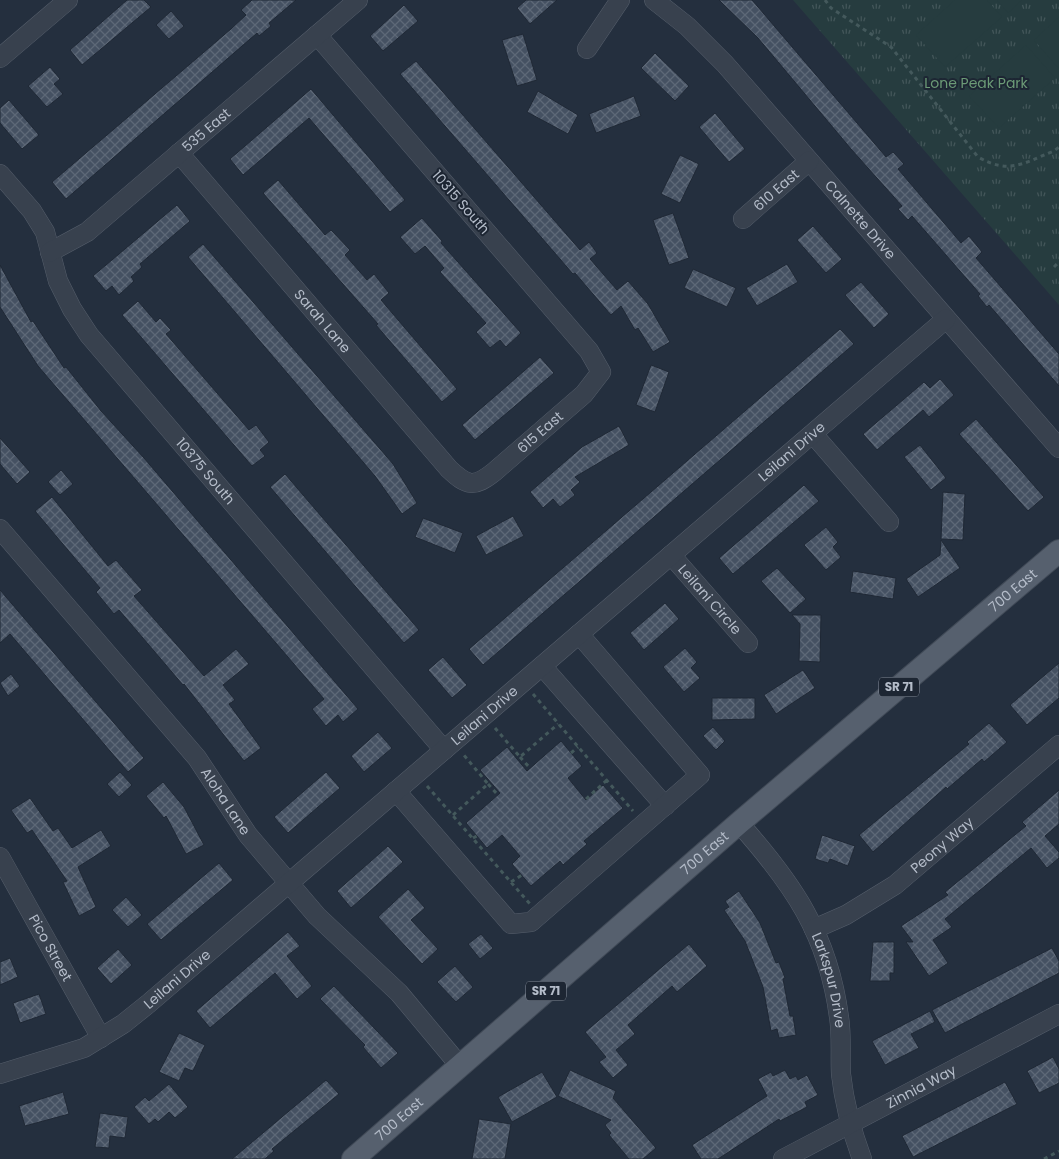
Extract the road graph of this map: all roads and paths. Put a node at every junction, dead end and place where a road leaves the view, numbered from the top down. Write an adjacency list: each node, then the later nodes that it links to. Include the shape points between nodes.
1 (68, 0): 8 (street)
2 (358, 0): 6 (street, 535 East)
3 (620, 0): 7 (street)
4 (654, 0): 11 (street, Calnette Drive, via 687,26 725,64)
5 (825, 0): 9 (path, via 831,8 891,47 978,157 993,165 1013,167)
6 (317, 34): 10 (street, 535 East); 18 (street, 10315 South, via 589,352)
7 (588, 49)
8 (0, 58)
9 (1059, 147)
10 (179, 153): 14 (street, 535 East, via 87,232); 21 (street, Sarah Lane, via 449,469)
11 (809, 161): 13 (street, 610 East); 17 (street, Calnette Drive)
12 (0, 174): 14 (street, 10375 South, via 32,211 45,232)
13 (743, 220)
14 (50, 252): 34 (street, 10375 South, via 58,281 90,335)
15 (1059, 262): 16 (path)
16 (1054, 266)
17 (946, 319): 19 (street, Leilani Drive); 20 (street, Calnette Drive)
18 (601, 372): 21 (street, 615 East, via 584,394 487,478)
19 (812, 434): 22 (street); 25 (street, Leilani Drive)
20 (1059, 448)
21 (471, 484)
22 (889, 522)
23 (0, 528): 53 (street, Aloha Lane, via 197,758 248,835)
24 (1059, 551): 47 (main road, 700 East / SR 71)
25 (671, 555): 26 (street, Leilani Drive); 27 (street, Leilani Circle)
26 (579, 634): 28 (street, Leilani Drive); 44 (street, via 700,775)
27 (748, 643)
28 (542, 666): 34 (street, Leilani Drive); 44 (street)
29 (532, 694): 30 (path)
30 (558, 724): 33 (path); 36 (path)
31 (494, 727): 36 (path)
32 (1059, 745): 55 (street, Peony Way, via 895,885)
33 (578, 746): 35 (path); 38 (path)
34 (453, 752): 40 (path); 41 (street, Leilani Drive)
35 (571, 753)
36 (520, 757): 37 (path)
37 (530, 768)
38 (607, 780): 43 (path); 46 (path)
39 (426, 784): 45 (path)
40 (488, 784): 42 (path); 45 (path)
41 (396, 792): 44 (street, via 511,924 531,922); 53 (street, Leilani Drive)
42 (498, 795)
43 (586, 799)
44 (665, 806)
45 (453, 815): 49 (path)
46 (637, 815)
47 (740, 823): 55 (street, Larkspur Drive, via 789,882); 58 (main road, 700 East / SR 71)
48 (478, 836): 49 (path)
49 (473, 838): 52 (path)
50 (0, 857): 57 (street, Pico Street)
51 (522, 875): 52 (path)
52 (511, 882): 54 (path)
53 (289, 883): 57 (street, Leilani Drive, via 148,1004); 58 (street, Aloha Lane, via 317,916 399,993)
54 (532, 906)
55 (814, 929): 60 (street, Larkspur Drive, via 827,961 836,998 841,1074)
56 (1059, 1014): 60 (street, Zinnia Way)
57 (101, 1038): 59 (street, Leilani Drive, via 84,1048)
58 (460, 1066): 62 (main road, 700 East / SR 71)
59 (0, 1074)
60 (850, 1122): 63 (street, Zinnia Way); 64 (street, Larkspur Drive)
61 (1059, 1151): 65 (path)
62 (353, 1159)
63 (783, 1159)
64 (862, 1159)
65 (1044, 1159)

